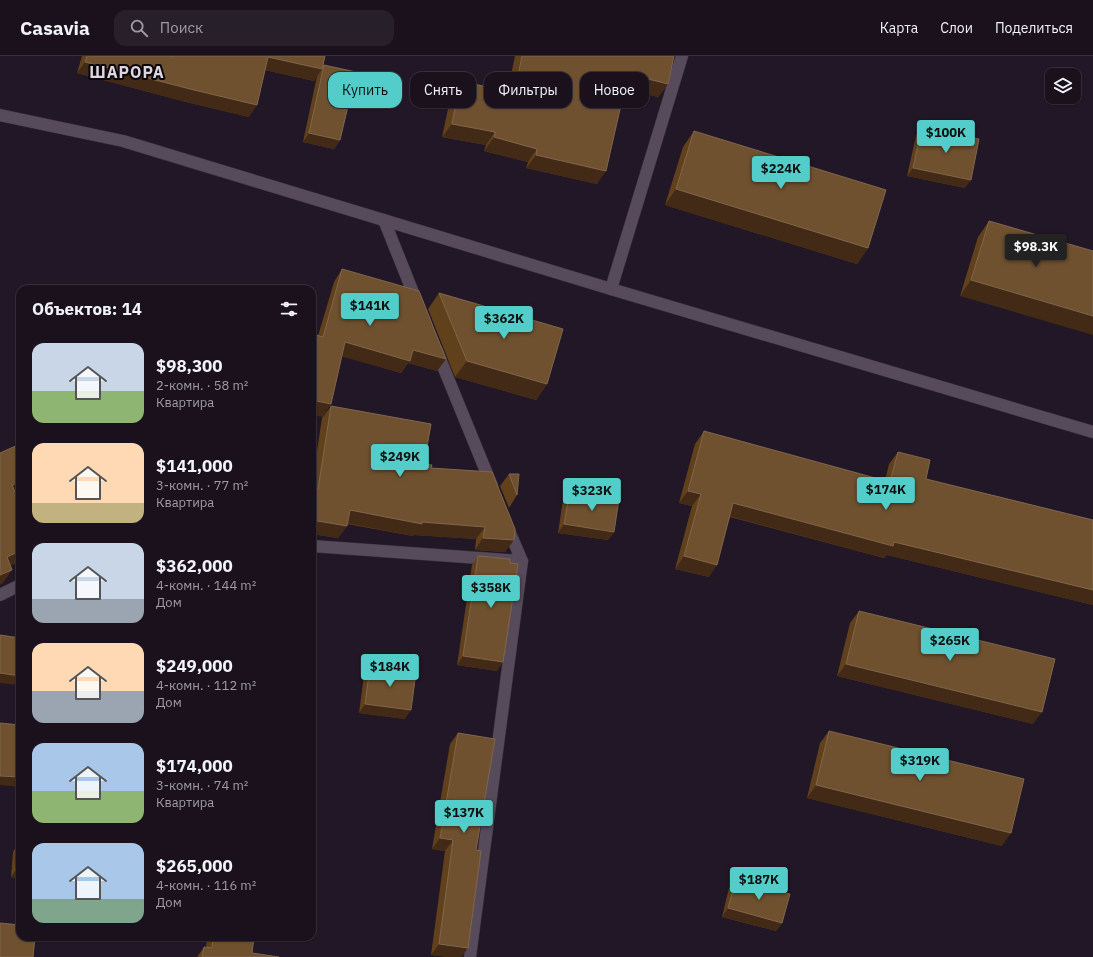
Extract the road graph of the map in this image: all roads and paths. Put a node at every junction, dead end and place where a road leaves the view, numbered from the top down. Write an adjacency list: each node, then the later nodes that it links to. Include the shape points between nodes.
1 (682, 56): 4 (street)
2 (0, 115): 3 (street, via 123,141)
3 (384, 220): 4 (street); 5 (street)
4 (611, 289): 7 (street)
5 (423, 317)
6 (432, 339): 8 (street)
7 (1093, 432)
8 (495, 494)
9 (504, 517): 11 (street)
10 (316, 546): 11 (street)
11 (522, 561): 14 (street)
12 (16, 587): 13 (street)
13 (0, 595)
14 (470, 957)

